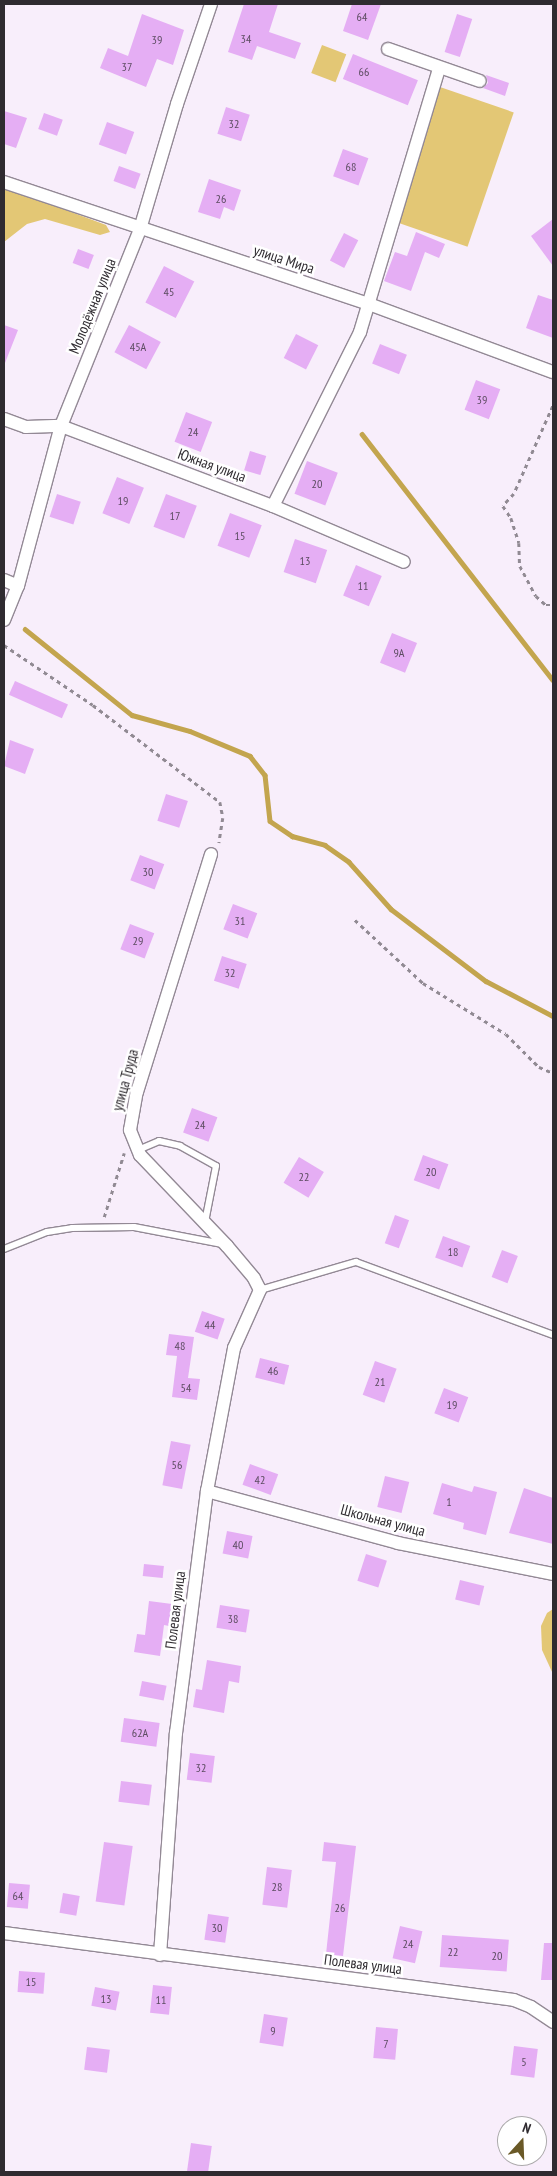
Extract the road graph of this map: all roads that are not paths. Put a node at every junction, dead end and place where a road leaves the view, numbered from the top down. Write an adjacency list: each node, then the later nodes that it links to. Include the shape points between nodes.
1 (211, 4): 6 (street, Молодёжная улица, via 176,104)
2 (388, 49): 3 (street)
3 (439, 70): 4 (street); 7 (street)
4 (480, 81)
5 (4, 182): 6 (street, улица Мира)
6 (140, 229): 7 (street, улица Мира); 10 (street, Молодёжная улица)
7 (366, 303): 8 (street, улица Мира); 11 (street, via 360,332)
8 (553, 372)
9 (4, 419): 10 (street, Южная улица, via 26,427)
10 (61, 426): 11 (street, Южная улица); 14 (street, Молодёжная улица)
11 (273, 506): 12 (street, Южная улица)
12 (404, 562)
13 (4, 580): 14 (street)
14 (18, 586): 15 (street, Молодёжная улица)
15 (4, 620)
16 (215, 849): 17 (street, улица Труда, via 131,1115 131,1133)
17 (138, 1150): 18 (street, улица Труда); 18 (lane, via 159,1141 180,1146 216,1166)
18 (205, 1222): 19 (street, улица Труда)
19 (227, 1246): 20 (lane, via 134,1228 100,1228 47,1232); 21 (street, улица Труда)
20 (4, 1249)
21 (260, 1290): 22 (lane, via 356,1262); 23 (street, Полевая улица, via 234,1348)
22 (553, 1335)
23 (206, 1491): 24 (street, Школьная улица, via 398,1543); 26 (street, Полевая улица, via 176,1733)
24 (553, 1574)
25 (4, 1934): 26 (street, Полевая улица)
26 (160, 1955): 27 (street, Полевая улица, via 514,2000)
27 (553, 2022)

